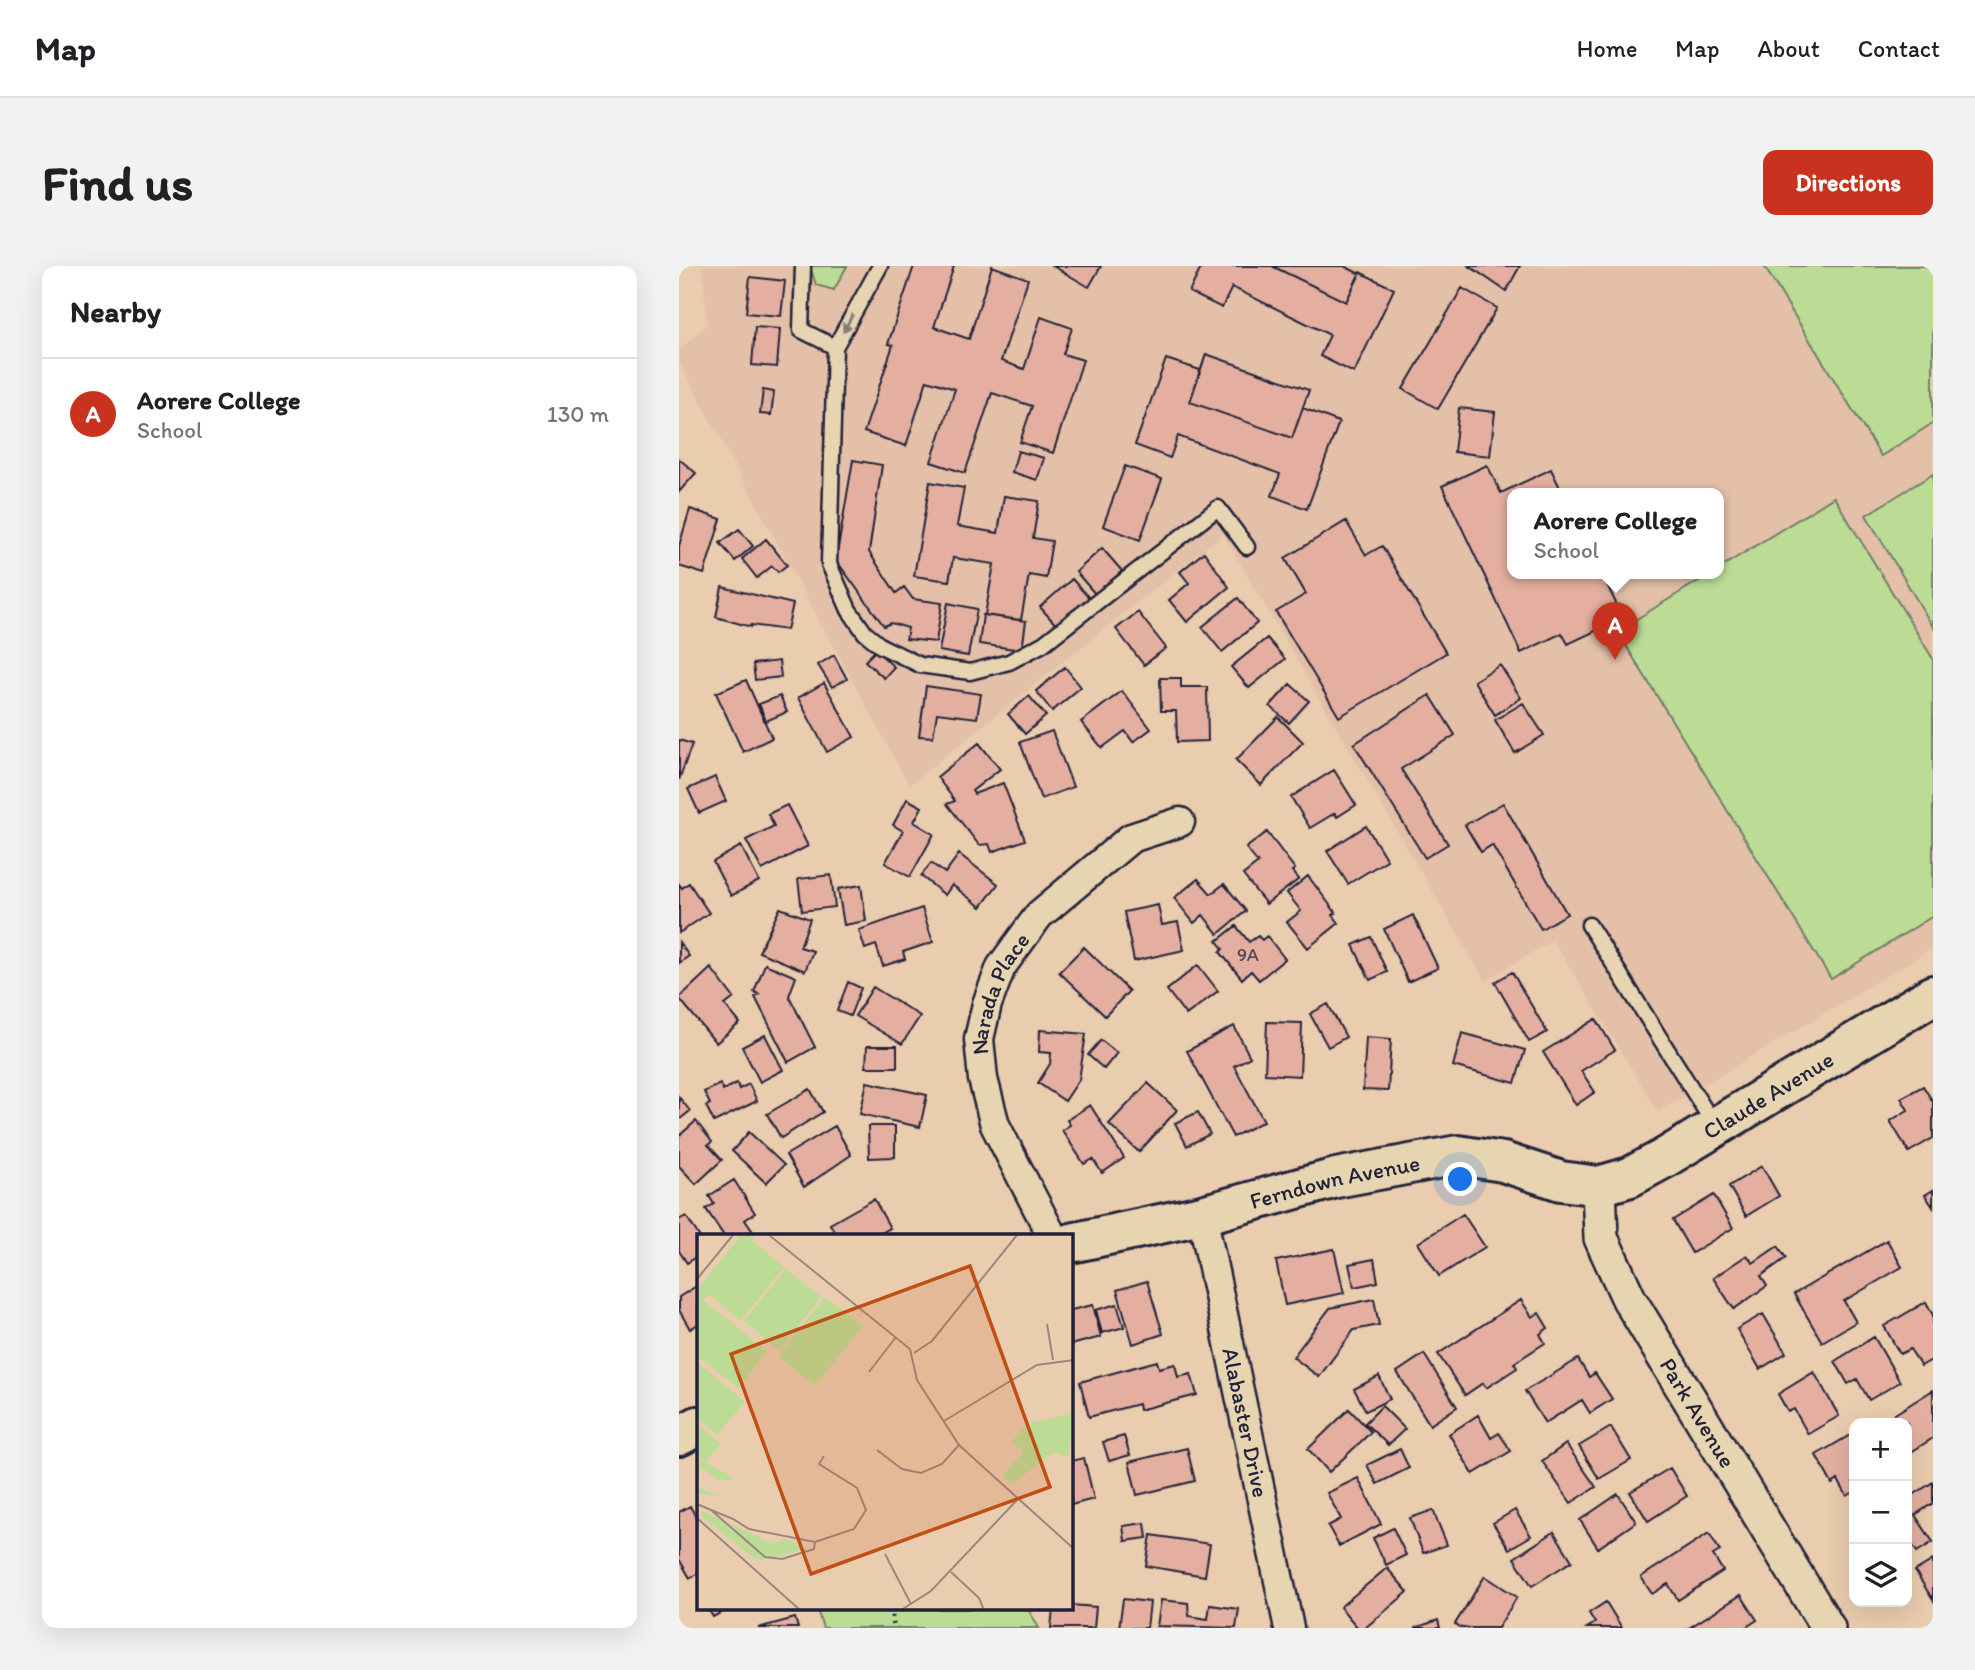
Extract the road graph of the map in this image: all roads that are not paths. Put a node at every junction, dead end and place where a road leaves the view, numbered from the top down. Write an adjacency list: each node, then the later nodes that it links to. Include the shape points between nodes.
1 (803, 266): 3 (lane, via 801,330)
2 (880, 266): 3 (lane, one-way to 3)
3 (835, 347): 4 (lane, via 829,564 834,582 865,633 900,657 970,672 1028,654 1219,508)
4 (1247, 547)
5 (1180, 822): 11 (street, Narada Place, via 1131,838 1039,915 1001,967 987,1004 979,1039 995,1125)
6 (1590, 925): 8 (lane)
7 (1933, 995): 8 (main road, Claude Avenue)
8 (1716, 1127): 9 (main road, Claude Avenue, via 1630,1177)
9 (1599, 1186): 10 (main road, Ferndown Avenue, via 1458,1155 1336,1178); 16 (street, Park Avenue, via 1601,1238 1629,1299)
10 (1202, 1215): 12 (main road, Ferndown Avenue); 15 (street, Alabaster Drive)
11 (1051, 1234)
12 (1073, 1243)
13 (697, 1427): 14 (main road)
14 (679, 1436)
15 (1289, 1628)
16 (1828, 1628)

